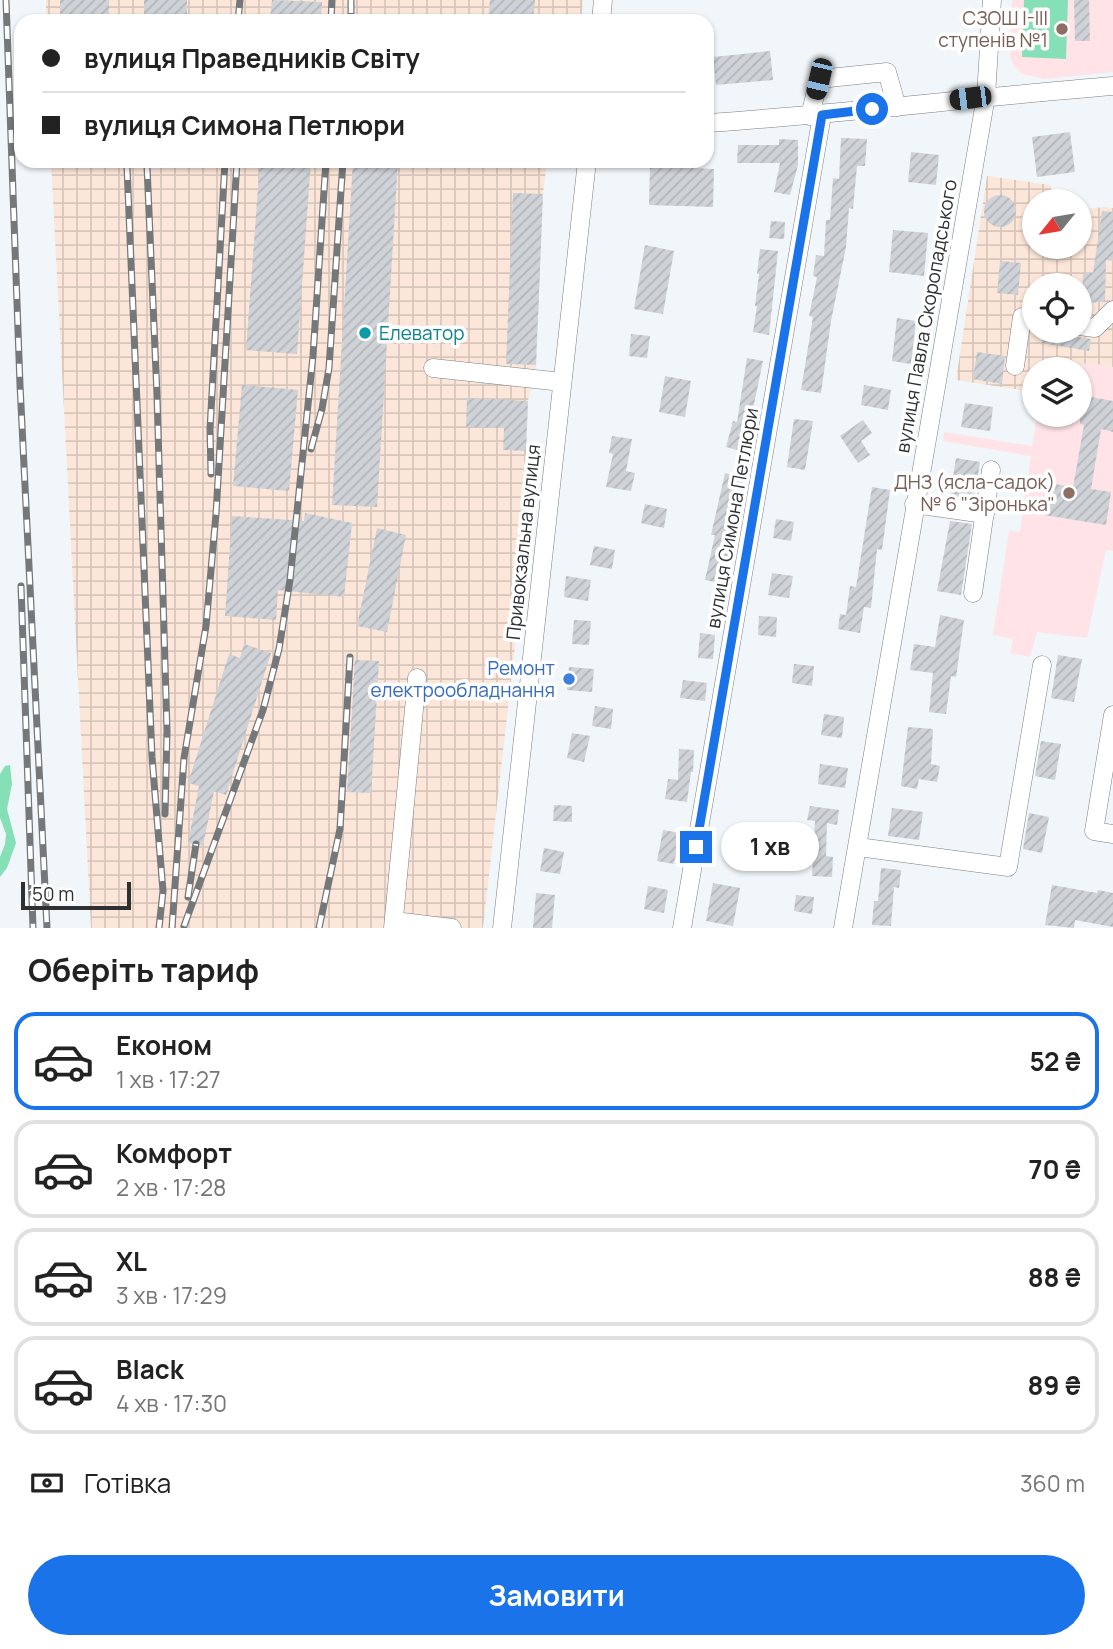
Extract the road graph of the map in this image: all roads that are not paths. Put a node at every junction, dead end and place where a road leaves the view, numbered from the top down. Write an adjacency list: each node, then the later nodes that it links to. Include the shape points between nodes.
1 (992, 0): 3 (street, вулиця Павла Скоропадського)
2 (1113, 86): 3 (street)
3 (986, 96): 4 (street); 15 (street, вулиця Павла Скоропадського)
4 (897, 107): 5 (street); 5 (street, вулиця Симона Петлюри, via 887,72 819,79)
5 (816, 116): 6 (street); 26 (street, вулиця Симона Петлюри)
6 (714, 123)
7 (586, 168): 13 (street, Привокзальна вулиця)
8 (1113, 310): 10 (street)
9 (1022, 317): 11 (street)
10 (1092, 328)
11 (1015, 366)
12 (433, 368): 13 (street)
13 (562, 382): 25 (street, Привокзальна вулиця)
14 (990, 470): 16 (street)
15 (914, 504): 16 (street); 22 (street, вулиця Павла Скоропадського)
16 (985, 513): 17 (street)
17 (973, 593)
18 (1041, 665): 22 (street, via 1008,867)
19 (417, 678): 23 (street)
20 (1113, 715): 21 (street, via 1094,831)
21 (1113, 834)
22 (858, 847): 27 (street, вулиця Павла Скоропадського)
23 (394, 925): 24 (street)
24 (452, 928)
25 (502, 928)
26 (682, 928)
27 (844, 928)

